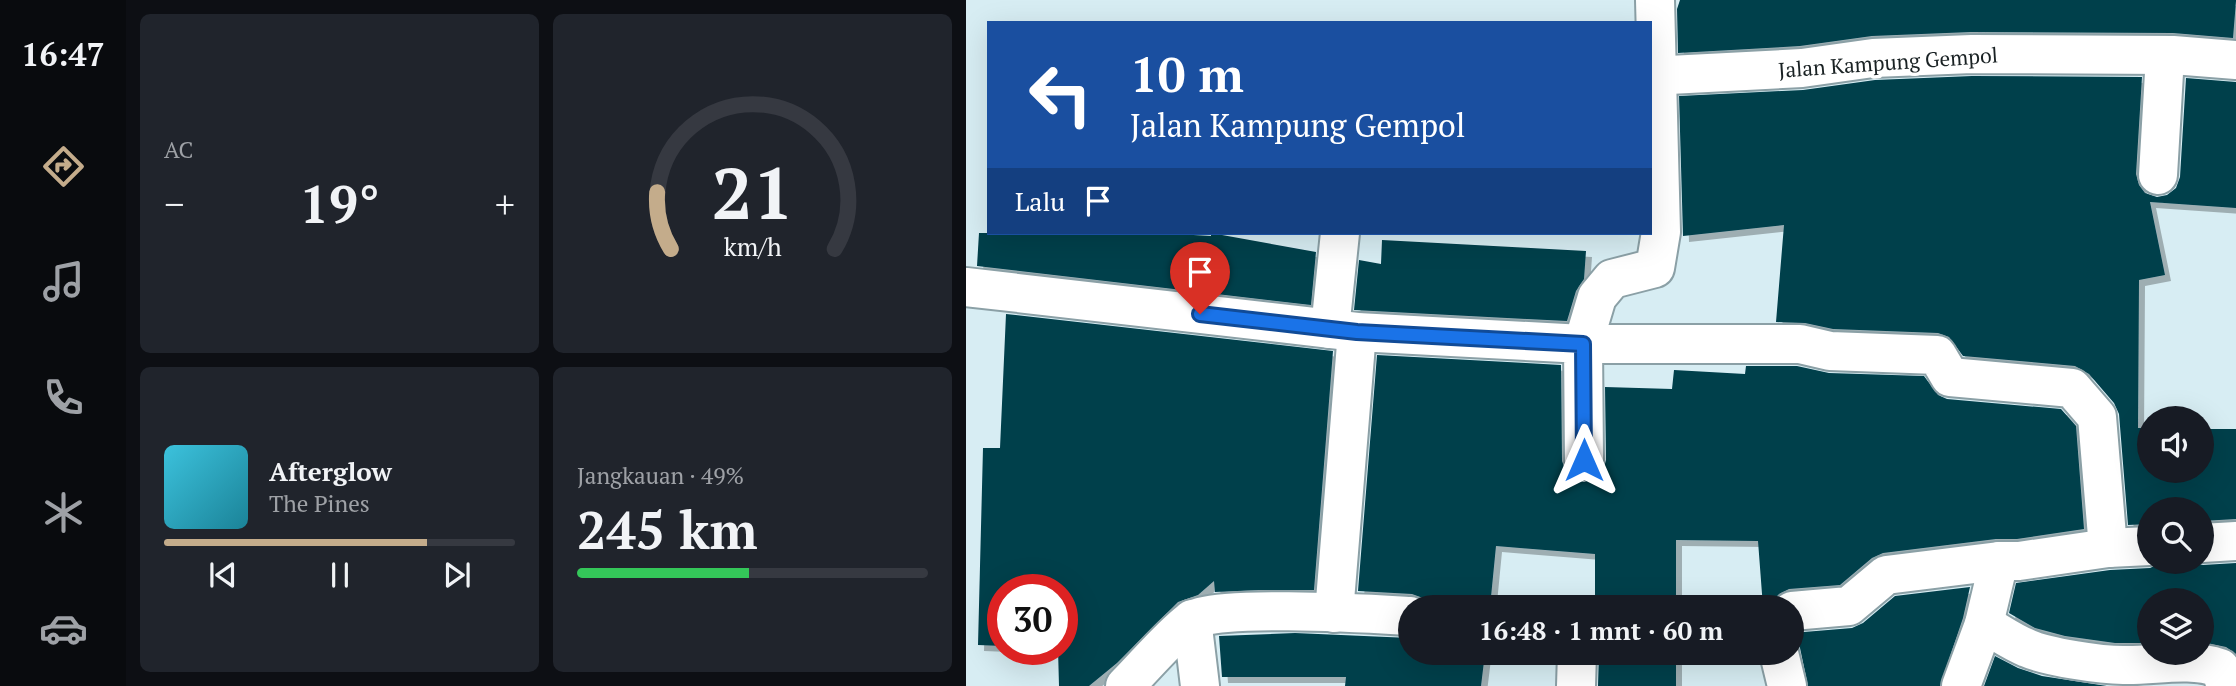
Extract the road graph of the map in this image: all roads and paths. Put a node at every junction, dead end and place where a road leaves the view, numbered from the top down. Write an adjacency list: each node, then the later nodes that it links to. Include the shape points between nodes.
1 (1655, 0): 4 (street)
2 (2165, 56): 3 (street, Jalan Kampung Gempol); 4 (street, Jalan Kampung Gempol, via 1972,54); 5 (street)
3 (2236, 60)
4 (1653, 75): 9 (street, via 1661,232 1656,268 1612,279 1597,297)
5 (2158, 175)
6 (1340, 235): 8 (street)
7 (966, 288): 8 (street)
8 (1344, 331): 9 (street); 17 (street)
9 (1583, 344): 10 (street); 14 (street, via 1800,344 1830,351 1937,355 1950,377 2072,388 2097,417)
10 (1584, 460)
11 (2236, 541): 12 (street)
12 (2214, 542)
13 (2137, 546): 14 (street)
14 (2108, 548): 15 (street)
15 (1999, 561): 16 (street, via 1886,575 1849,606); 20 (street)
16 (1804, 610)
17 (1334, 613): 18 (street); 19 (street, via 1213,612)
18 (1398, 616)
19 (1192, 620): 23 (street); 24 (street)
20 (1984, 624): 27 (street); 28 (street, via 2028,649 2100,664 2205,663 2220,668)
21 (1577, 665): 25 (street)
22 (1782, 665): 26 (street)
23 (1125, 686)
24 (1200, 686)
25 (1576, 686)
26 (1787, 686)
27 (1961, 686)
28 (2226, 686)

